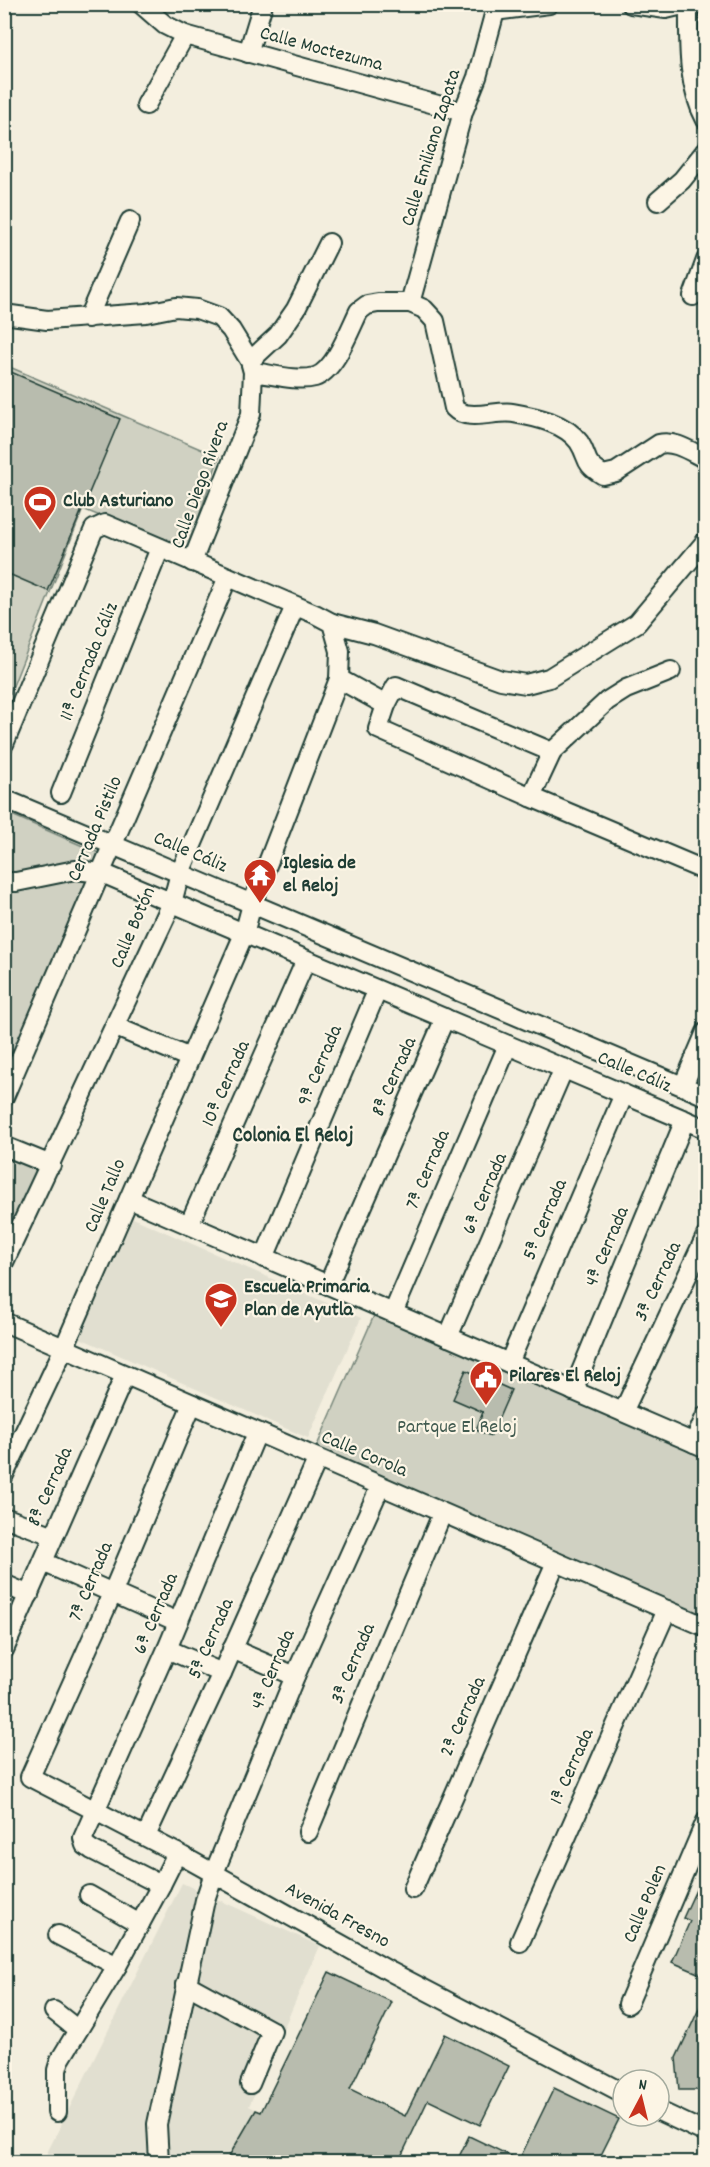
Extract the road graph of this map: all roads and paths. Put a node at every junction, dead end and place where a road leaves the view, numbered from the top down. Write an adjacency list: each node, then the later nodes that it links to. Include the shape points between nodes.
1 (141, 4): 7 (street, Calle Moctezuma, via 165,25)
2 (263, 4): 8 (street)
3 (549, 4): 6 (street)
4 (688, 4): 5 (street, via 666,9); 11 (street, via 689,54 697,104)
5 (634, 5)
6 (495, 8): 10 (street, Calle Emiliano Zapata)
7 (185, 35): 8 (street, Calle Moctezuma); 9 (street)
8 (248, 53): 10 (street, Calle Moctezuma)
9 (146, 105)
10 (463, 112): 18 (street, Calle Emiliano Zapata)
11 (705, 120)
12 (705, 150): 13 (street, via 682,180)
13 (658, 201)
14 (130, 221): 20 (street)
15 (329, 243): 21 (street, via 296,309)
16 (705, 260): 17 (street)
17 (693, 296)
18 (410, 303): 21 (street, via 378,303 359,311 330,367 315,376 297,377); 22 (street, via 424,309 435,321 458,412 511,412 563,426 579,443 590,467 603,475 616,472 667,442)
19 (4, 314): 20 (street, via 47,320)
20 (88, 318): 21 (street, via 176,307 197,309 219,317 231,330)
21 (251, 367): 25 (street, Calle Diego Rivera, via 251,414)
22 (705, 459)
23 (705, 541): 28 (street, Calle Diego Rivera, via 637,623 549,678 526,684 501,680)
24 (160, 548): 25 (street); 32 (street, via 105,524 94,529); 34 (street, 11ª Cerrada Cáliz)
25 (192, 562): 26 (street, Calle Diego Rivera)
26 (228, 578): 27 (street, Calle Diego Rivera); 37 (street, Cerrada Pistilo)
27 (295, 606): 28 (street, Calle Diego Rivera); 41 (street, Calle Botón)
28 (332, 623): 30 (street, via 340,651)
29 (671, 671): 33 (street, via 607,701)
30 (339, 680): 31 (street); 44 (street)
31 (386, 705): 33 (street, via 396,686); 35 (street, via 378,729)
32 (4, 744)
33 (552, 752): 35 (street)
34 (62, 793)
35 (531, 797): 39 (street)
36 (4, 799): 37 (street, Calle Cáliz)
37 (114, 845): 38 (street); 40 (street, Cerrada Pistilo); 41 (street, Calle Cáliz)
38 (75, 870): 40 (street, Calle Cáliz); 42 (street)
39 (705, 871)
40 (102, 873): 43 (street, Calle Cáliz); 59 (street, Cerrada Pistilo)
41 (180, 873): 43 (street, Calle Botón); 44 (street, Calle Cáliz)
42 (4, 882)
43 (172, 903): 45 (street, Calle Cáliz); 50 (street, Calle Botón)
44 (252, 904): 45 (street); 48 (street, Calle Cáliz)
45 (244, 934): 46 (street, Calle Cáliz); 54 (street, Calle Tallo)
46 (306, 960): 47 (street, Calle Cáliz); 65 (street, 10ª Cerrada)
47 (377, 991): 49 (street, Calle Cáliz); 67 (street, 9ª Cerrada)
48 (490, 1004): 51 (street); 56 (street, Calle Cáliz)
49 (445, 1018): 51 (street, Calle Cáliz); 69 (street, 8ª Cerrada)
50 (116, 1027): 54 (street); 63 (street, Calle Botón)
51 (477, 1032): 53 (street, Calle Cáliz)
52 (705, 1032): 56 (street)
53 (508, 1045): 55 (street, Calle Cáliz); 70 (street, 7ª Cerrada)
54 (190, 1058): 64 (street, Calle Tallo)
55 (564, 1068): 57 (street, Calle Cáliz); 72 (street, 6ª Cerrada)
56 (683, 1086): 58 (street, Calle Cáliz)
57 (624, 1094): 60 (street, Calle Cáliz); 74 (street, 5ª Cerrada)
58 (705, 1096)
59 (4, 1097)
60 (685, 1120): 61 (street, Calle Cáliz); 76 (street, 4ª Cerrada)
61 (705, 1129)
62 (4, 1146): 63 (street)
63 (51, 1165): 68 (street, Calle Botón)
64 (129, 1199): 65 (street); 73 (street, Calle Tallo)
65 (189, 1225): 67 (street)
66 (705, 1236): 78 (street, 3ª Cerrada)
67 (264, 1258): 69 (street)
68 (4, 1262)
69 (328, 1285): 70 (street)
70 (393, 1313): 72 (street)
71 (4, 1322): 73 (street, Calle Corola)
72 (448, 1337): 74 (street)
73 (64, 1348): 75 (street, Calle Corola); 83 (street, Calle Tallo)
74 (509, 1363): 76 (street)
75 (125, 1375): 77 (street, Calle Corola); 87 (street, 8ª Cerrada)
76 (573, 1391): 78 (street)
77 (192, 1404): 80 (street, Calle Corola); 91 (street, 7ª Cerrada)
78 (623, 1412): 81 (street)
79 (705, 1415): 81 (street)
80 (257, 1433): 82 (street, Calle Corola); 94 (street, 6ª Cerrada)
81 (700, 1445)
82 (316, 1460): 84 (street, Calle Corola); 97 (street, 5ª Cerrada)
83 (4, 1475)
84 (380, 1487): 85 (street, Calle Corola); 100 (street, 4ª Cerrada)
85 (442, 1514): 89 (street, Calle Corola); 104 (street, 3ª Cerrada)
86 (4, 1516): 87 (street)
87 (54, 1536): 88 (street, 8ª Cerrada)
88 (43, 1562): 91 (street); 92 (street, 8ª Cerrada)
89 (556, 1562): 93 (street, Calle Corola); 109 (street, 2ª Cerrada)
90 (4, 1584): 92 (street)
91 (112, 1594): 94 (street); 101 (street, 7ª Cerrada)
92 (29, 1595): 98 (street, 8ª Cerrada)
93 (667, 1610): 95 (street, Calle Corola); 113 (street, 1ª Cerrada)
94 (178, 1622): 96 (street, 6ª Cerrada)
95 (705, 1627)
96 (167, 1648): 99 (street); 102 (street, 6ª Cerrada)
97 (232, 1649): 99 (street, 5ª Cerrada); 100 (street)
98 (4, 1650)
99 (222, 1673): 105 (street, 5ª Cerrada)
100 (296, 1676): 107 (street, 4ª Cerrada)
101 (30, 1777): 102 (street, Avenida Fresno)
102 (97, 1811): 105 (street, Avenida Fresno); 108 (street, 6ª Cerrada, via 83,1838 85,1845)
103 (705, 1821): 116 (street, Calle Polen)
104 (308, 1832)
105 (146, 1836): 106 (street, Avenida Fresno)
106 (177, 1852): 107 (street, Avenida Fresno); 108 (street)
107 (214, 1873): 115 (street, 4ª Cerrada); 120 (street, Avenida Fresno, via 391,1972)
108 (161, 1885): 111 (street)
109 (413, 1889)
110 (89, 1895): 111 (street)
111 (140, 1924): 114 (street)
112 (57, 1935): 114 (street)
113 (520, 1942)
114 (117, 1966): 118 (street)
115 (186, 1984): 119 (street, via 272,2031); 124 (street, 4ª Cerrada, via 157,2124)
116 (628, 2004)
117 (54, 2011): 118 (street)
118 (78, 2030): 121 (street, via 57,2070)
119 (250, 2084)
120 (611, 2087)
121 (57, 2112)
122 (671, 2117): 123 (street)
123 (705, 2133)
124 (159, 2163)

